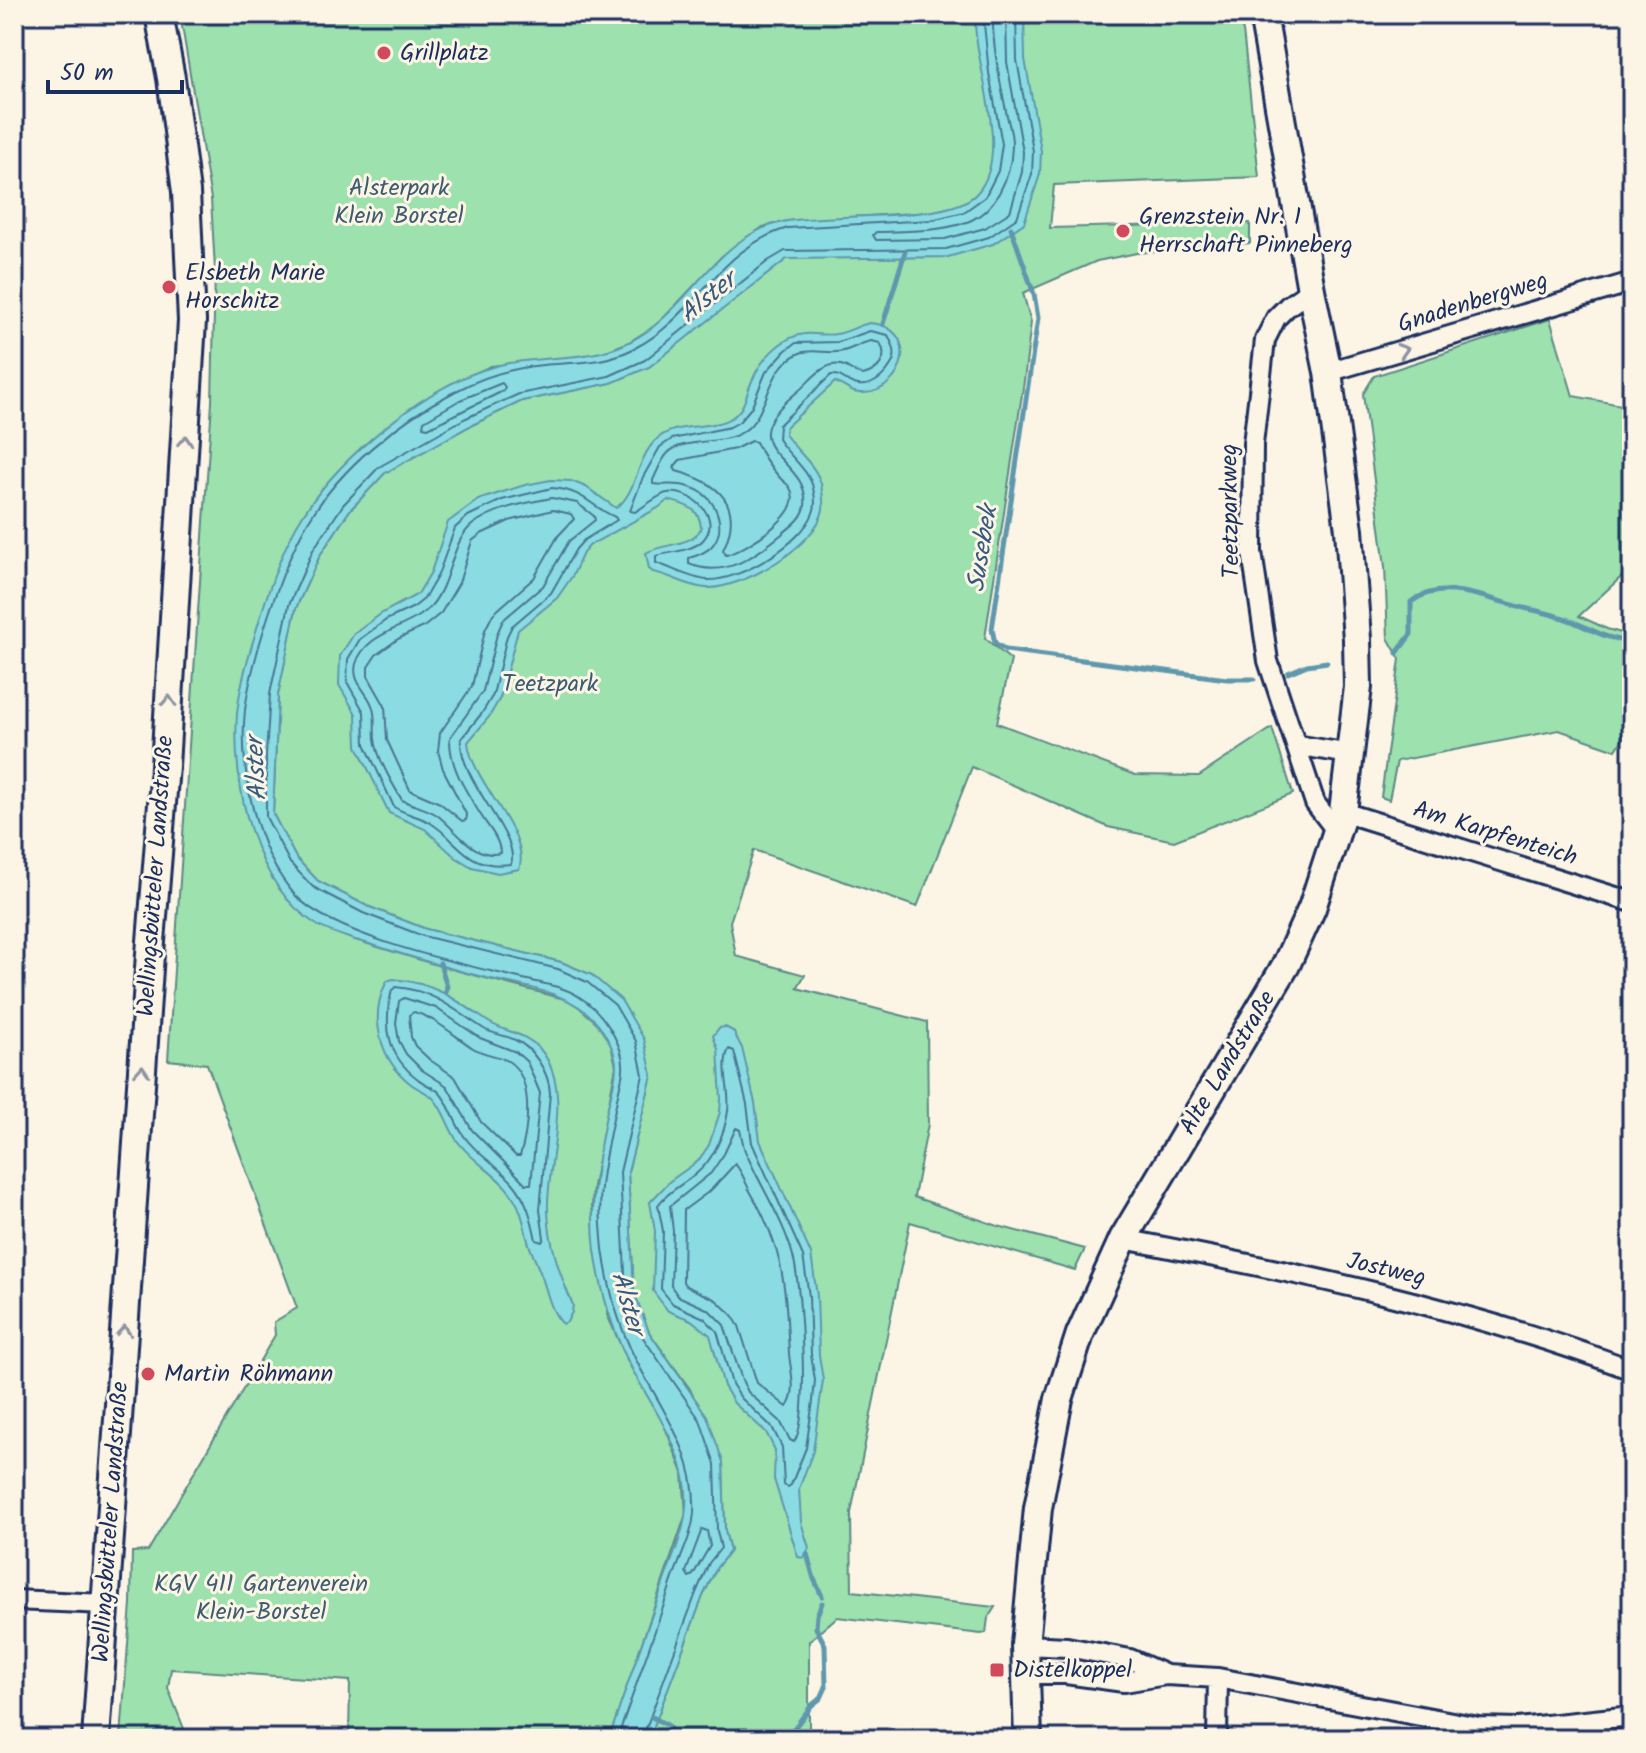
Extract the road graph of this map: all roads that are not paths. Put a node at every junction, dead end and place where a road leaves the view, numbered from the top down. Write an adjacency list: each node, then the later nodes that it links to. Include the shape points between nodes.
1 (159, 14): 13 (main road, Wellingsbütteler Landstraße, one-way to 1, via 192,321 186,192)
2 (1263, 14): 4 (main road, Alte Landstraße)
3 (1632, 282): 5 (street, Gnadenbergweg, one-way to 3)
4 (1311, 290): 5 (main road, Alte Landstraße); 6 (street, Teetzparkweg, via 1269,329 1253,444 1252,552 1258,606 1268,661)
5 (1328, 372): 7 (main road, Alte Landstraße, via 1357,639)
6 (1296, 745): 7 (street); 8 (street, Teetzparkweg, via 1315,803)
7 (1350, 754): 8 (main road, Alte Landstraße)
8 (1341, 822): 9 (street, Am Karpfenteich); 10 (main road, Alte Landstraße, via 1312,908 1272,993)
9 (1632, 902)
10 (1123, 1239): 11 (street, Jostweg, via 1407,1299 1503,1325); 14 (main road, Alte Landstraße, via 1080,1334 1059,1399 1038,1508)
11 (1632, 1370)
12 (14, 1600): 13 (street)
13 (106, 1604): 19 (main road, Wellingsbütteler Landstraße)
14 (1025, 1645): 15 (main road, Alte Landstraße); 16 (street, via 1130,1659)
15 (1025, 1674): 16 (street, via 1124,1682); 20 (main road, Alte Landstraße)
16 (1166, 1675): 17 (street)
17 (1218, 1678): 18 (street, via 1479,1727); 21 (street)
18 (1632, 1716)
19 (96, 1739)
20 (1028, 1739)
21 (1217, 1739)

